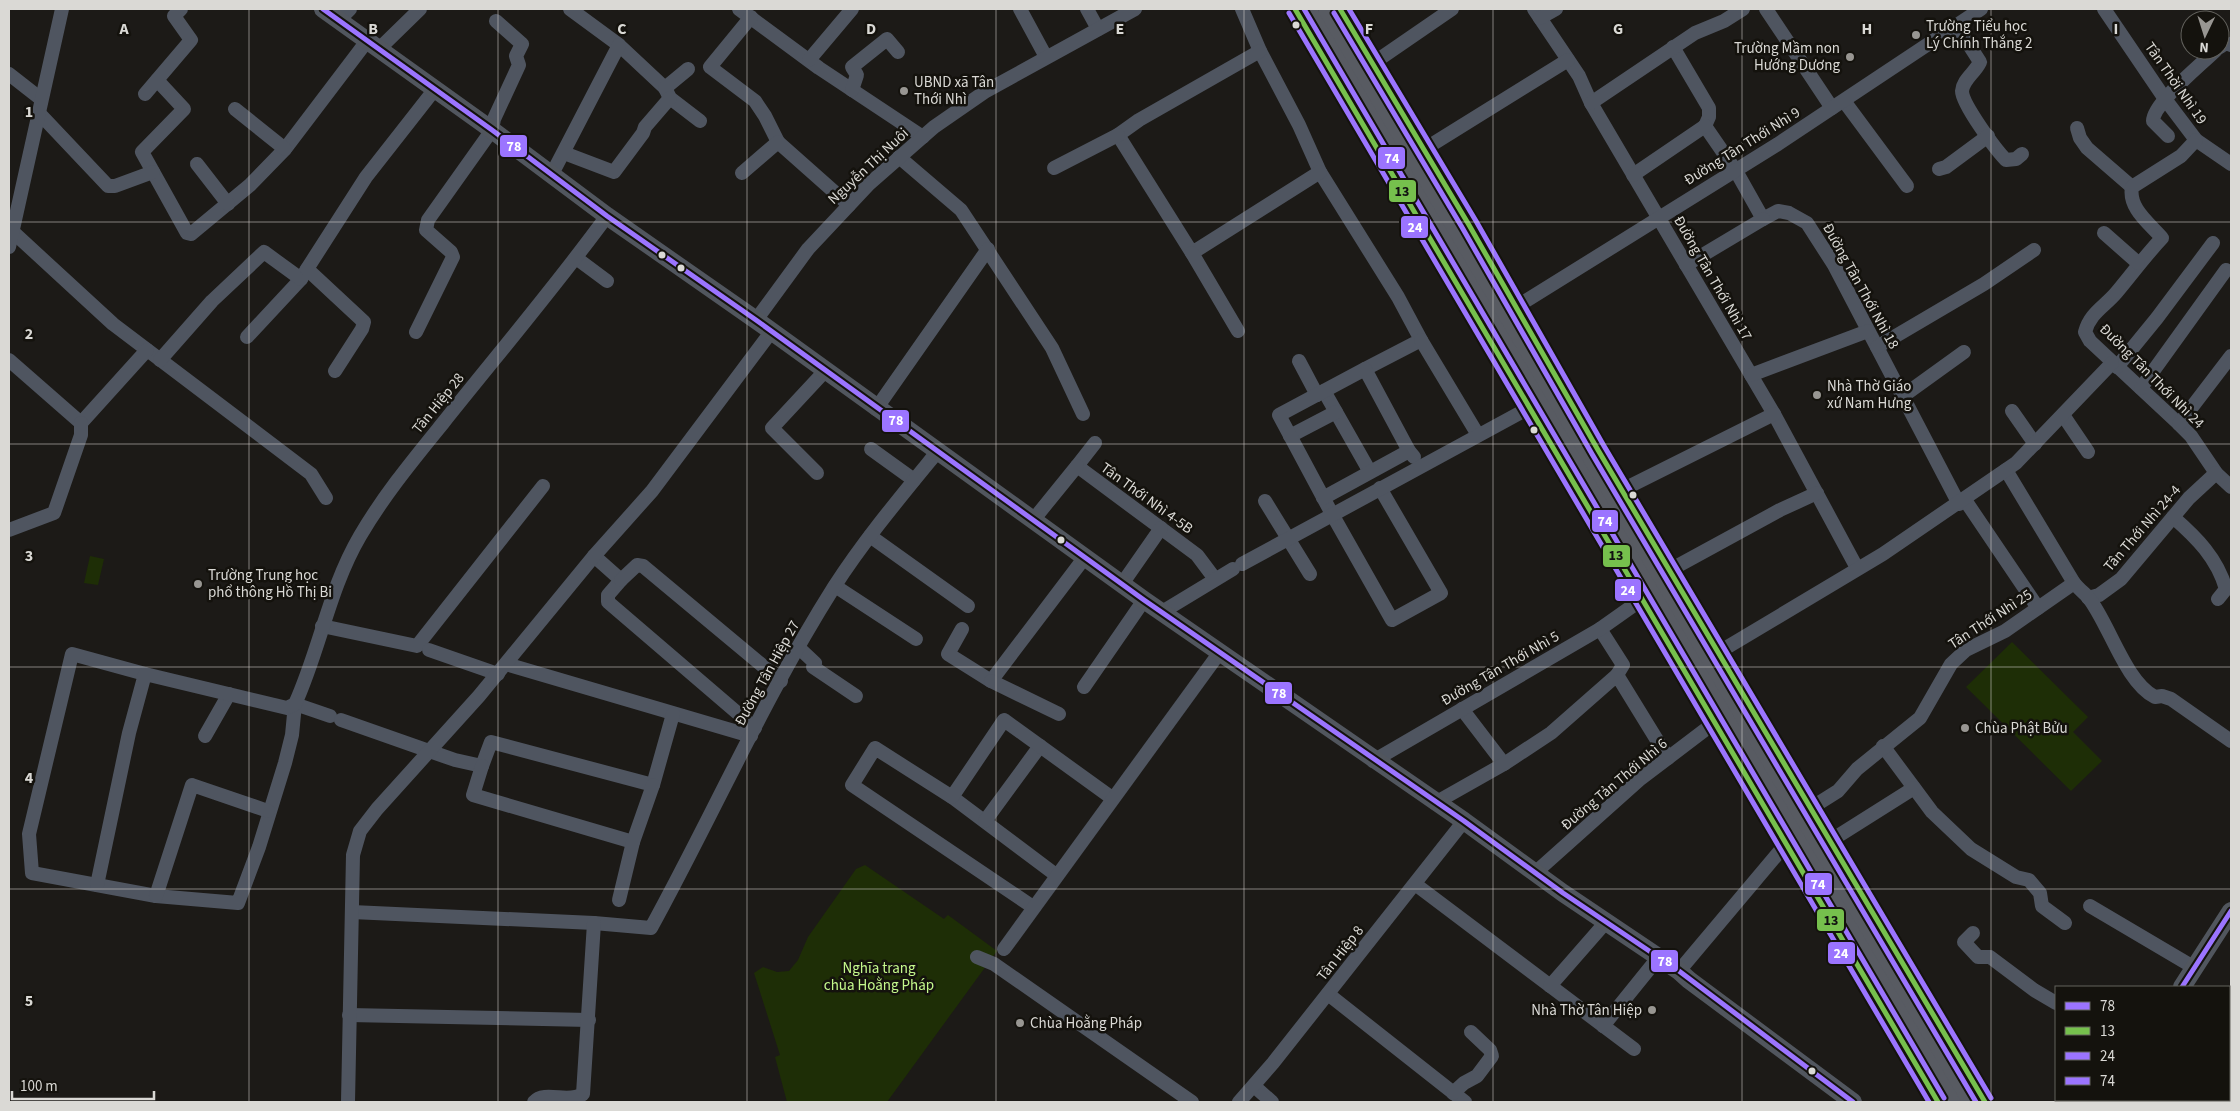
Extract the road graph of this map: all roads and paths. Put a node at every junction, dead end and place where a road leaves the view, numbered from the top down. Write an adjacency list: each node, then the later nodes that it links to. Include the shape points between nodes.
1 (62, 9): 48 (street)
2 (181, 9): 40 (street, via 174,16 191,40)
3 (323, 9): 23 (main road)
4 (420, 9): 28 (street)
5 (570, 9): 29 (street)
6 (739, 9): 24 (street)
7 (852, 9): 34 (street)
8 (1020, 9): 33 (street)
9 (1087, 9): 27 (street)
10 (1134, 9): 27 (street, Nguyễn Thị Nuôi)
11 (1242, 9): 31 (street)
12 (1295, 9): 118 (highway)
13 (1306, 9): 118 (highway)
14 (1328, 9): 257 (highway)
15 (1340, 9): 37 (highway)
16 (1452, 9): 37 (street)
17 (1556, 9): 22 (street)
18 (1766, 9): 47 (street)
19 (1981, 9): 26 (street, Đường Tân Thới Nhì 9)
20 (2104, 9): 45 (street, Tân Thời Nhì 19)
21 (1736, 11): 30 (street)
22 (1537, 14): 35 (street, Đường Tân Thới Nhì 17)
23 (344, 15): 28 (main road)
24 (751, 17): 34 (street); 59 (street, via 710,68 755,101)
25 (496, 21): 53 (street, via 522,44 516,56 519,65)
26 (1957, 26): 47 (street, Đường Tân Thới Nhì 9); 55 (street, via 1980,62 1964,82 1962,93)
27 (1098, 29): 33 (street, Nguyễn Thị Nuôi)
28 (373, 45): 41 (main road); 60 (street)
29 (619, 45): 43 (street); 62 (street)
30 (1673, 47): 46 (street); 51 (street, via 1709,108)
31 (1260, 51): 54 (street); 71 (street, via 1299,124)
32 (898, 52): 42 (street, via 887,39 852,67 857,75)
33 (1046, 57): 57 (street, Nguyễn Thị Nuôi, via 986,91)
34 (809, 60): 42 (street)
35 (1568, 60): 46 (street, Đường Tân Thới Nhì 17); 61 (street)
36 (2206, 60): 45 (street)
37 (1372, 64): 61 (highway)
38 (688, 69): 43 (street)
39 (9, 74): 48 (street)
40 (158, 80): 44 (street); 70 (street, via 184,107 142,149)
41 (435, 89): 53 (main road); 93 (street, via 366,177)
42 (852, 90): 57 (street)
43 (668, 93): 50 (street); 62 (street, via 644,127 641,137 614,172)
44 (145, 94)
45 (2165, 99): 56 (street, via 2152,119); 58 (street, Tân Thời Nhì 19)
46 (1591, 103): 74 (street, Đường Tân Thới Nhì 17)
47 (1838, 104): 69 (street, Đường Tân Thới Nhì 9); 75 (street)
48 (39, 106): 70 (street, via 108,186); 82 (street)
49 (235, 109): 60 (street)
50 (700, 121)
51 (1705, 126): 69 (street); 74 (street)
52 (2077, 128): 76 (street, via 2087,148)
53 (492, 130): 73 (main road); 99 (street, via 428,220 426,230 451,252 453,258)
54 (1118, 134): 67 (street); 88 (street)
55 (1988, 136): 63 (street, via 2006,160 2011,161); 68 (street)
56 (2168, 136)
57 (923, 137): 64 (street, Nguyễn Thị Nuôi)
58 (2196, 140): 66 (street, Tân Thời Nhì 19); 76 (street, via 2181,156)
59 (778, 142): 72 (street); 78 (street)
60 (285, 149): 77 (street)
61 (1423, 150): 95 (highway)
62 (564, 153): 73 (street)
63 (2022, 154)
64 (899, 157): 78 (street, Nguyễn Thị Nuôi); 86 (street, via 961,210)
65 (197, 164): 77 (street)
66 (2231, 164)
67 (1054, 168)
68 (1939, 170)
69 (1736, 171): 80 (street, Đường Tân Thới Nhì 9); 81 (street)
70 (153, 172): 77 (street, via 187,233 190,234)
71 (1320, 172): 88 (street); 102 (street)
72 (742, 173)
73 (552, 174): 79 (main road)
74 (1634, 175): 80 (street, Đường Tân Thới Nhì 17)
75 (1907, 186)
76 (2132, 187): 90 (street, Đường Tân Thới Nhì 24, via 2130,197 2133,204 2162,238)
77 (228, 204)
78 (848, 206): 96 (street, Nguyễn Thị Nuôi, via 808,249)
79 (606, 216): 89 (street, Tân Hiệp 28); 96 (main road)
80 (1658, 218): 91 (street, Đường Tân Thới Nhì 17); 95 (street, Đường Tân Thới Nhì 9)
81 (1763, 219): 91 (street); 98 (street, Đường Tân Thới Nhì 18, via 1778,211 1807,223 1834,264)
82 (13, 232): 85 (street); 104 (street, via 113,324)
83 (2104, 233): 90 (street)
84 (2213, 243): 110 (street, via 2157,318)
85 (9, 247)
86 (988, 249): 119 (street); 122 (street, via 1052,348)
87 (2034, 250): 103 (street, via 1984,284)
88 (1192, 253): 97 (street)
89 (576, 258): 94 (street); 175 (street, Tân Hiệp 28, via 393,484 343,568)
90 (2138, 264): 110 (street, Đường Tân Thới Nhì 24, via 2116,293 2088,319 2085,332 2090,341)
91 (1686, 265): 114 (street, Đường Tân Thới Nhì 17)
92 (2226, 270): 115 (street)
93 (304, 274): 101 (street); 108 (street, via 264,252 212,301); 112 (street, via 364,322)
94 (607, 281)
95 (1516, 307): 145 (highway)
96 (756, 320): 100 (main road)
97 (1238, 331)
98 (1868, 331): 103 (street, Đường Tân Thới Nhì 18); 114 (street)
99 (416, 332)
100 (771, 332): 113 (main road); 158 (street, via 652,491)
101 (247, 337)
102 (1421, 340): 111 (street); 127 (street)
103 (1877, 347): 117 (street, Đường Tân Thới Nhì 18)
104 (147, 350): 108 (street); 125 (street)
105 (1964, 352): 117 (street)
106 (2231, 356): 126 (street)
107 (9, 360): 125 (street)
108 (160, 360): 147 (street, via 312,474)
109 (1299, 361): 116 (street)
110 (2114, 365): 115 (street, Đường Tân Thới Nhì 24); 124 (street)
111 (1365, 369): 116 (street); 133 (street)
112 (334, 371)
113 (826, 371): 119 (main road); 139 (street, via 772,428)
114 (1751, 375): 123 (street, Đường Tân Thới Nhì 17)
115 (2141, 388): 126 (street, Đường Tân Thới Nhì 24)
116 (1321, 393): 121 (street); 128 (street, via 1279,415)
117 (1904, 396): 150 (street, Đường Tân Thới Nhì 18)
118 (1535, 405): 127 (street); 171 (highway); 256 (highway)
119 (876, 409): 132 (main road)
120 (2012, 411): 130 (street)
121 (1336, 412): 128 (street); 138 (street)
122 (1083, 414)
123 (1774, 414): 145 (street); 146 (street, Đường Tân Thới Nhì 17)
124 (2063, 415): 130 (street); 134 (street)
125 (81, 423): 155 (street, via 81,435 54,513)
126 (2179, 424): 140 (street, Đường Tân Thới Nhì 24)
127 (1478, 435): 136 (street)
128 (1290, 436): 148 (street)
129 (1095, 443): 135 (street, Tân Thới Nhì 4-5B)
130 (2035, 444): 137 (street)
131 (871, 449): 141 (street)
132 (938, 451): 141 (street, Đường Tân Hiệp 27); 153 (main road)
133 (1409, 451): 136 (street); 138 (street)
134 (2088, 452)
135 (1077, 466): 153 (street); 154 (street, Tân Thới Nhì 4-5B)
136 (1421, 466): 144 (street)
137 (2006, 470): 150 (street); 165 (street)
138 (1370, 472): 148 (street)
139 (817, 473)
140 (2216, 473): 143 (street, Đường Tân Thới Nhì 24); 152 (street, Tân Thới Nhì 24-4)
141 (914, 480): 156 (street, Đường Tân Hiệp 27)
142 (542, 486): 175 (street, via 417,646)
143 (2231, 487)
144 (1380, 488): 151 (street); 151 (street, via 1441,593 1392,620)
145 (1622, 490): 161 (highway)
146 (1817, 493): 160 (street, Đường Tân Thới Nhì 17); 161 (street)
147 (326, 498)
148 (1323, 498): 151 (street)
149 (1265, 501): 157 (street)
150 (1962, 502): 160 (street); 173 (street, Đường Tân Thới Nhì 18)
151 (1332, 514): 157 (street)
152 (2173, 517): 168 (street, Tân Thới Nhì 24-4, via 2121,579); 169 (street, via 2211,555 2226,589)
153 (1034, 519): 159 (main road)
154 (1160, 528): 164 (street, Tân Thới Nhì 4-5B, via 1197,555); 166 (street)
155 (9, 530)
156 (870, 536): 167 (street, Đường Tân Hiệp 27); 172 (street)
157 (1288, 538): 162 (street); 164 (street)
158 (594, 556): 163 (street); 183 (street)
159 (1085, 557): 166 (main road); 187 (street)
160 (1857, 568): 182 (street)
161 (1670, 570): 182 (highway)
162 (1310, 574)
163 (620, 580): 186 (street, via 637,565 643,566); 196 (street, via 608,595 608,602)
164 (1215, 580): 174 (street)
165 (2074, 583): 168 (street); 173 (street, Tân Thới Nhì 25)
166 (1122, 584): 170 (main road)
167 (835, 586): 178 (street); 179 (street, Đường Tân Hiệp 27)
168 (2088, 598): 198 (street, via 2136,680 2148,693 2171,699)
169 (2218, 599)
170 (1144, 600): 174 (main road); 188 (street)
171 (1641, 600): 177 (street, Đường Tân Thới Nhì 5); 195 (highway)
172 (968, 606)
173 (2038, 608): 200 (street, Tân Thới Nhì 25, via 2005,631 1966,650 1947,670 1920,718)
174 (1162, 612): 181 (main road)
175 (322, 626): 191 (street, Tân Hiệp 28, via 308,675)
176 (962, 629): 187 (street, via 948,654)
177 (1600, 629): 185 (street, via 1623,666); 192 (street, Đường Tân Thới Nhì 5)
178 (916, 639)
179 (799, 648): 186 (street, Đường Tân Hiệp 27); 190 (street, via 815,663 813,667)
180 (428, 650): 183 (street)
181 (1220, 652): 203 (main road); 209 (street)
182 (1719, 652): 211 (highway)
183 (502, 669): 193 (street); 201 (street)
184 (145, 674): 189 (street); 221 (street); 221 (street, via 72,654 29,834 32,873)
185 (1616, 675): 202 (street); 204 (street, via 1551,733)
186 (780, 680): 196 (street, Đường Tân Hiệp 27)
187 (991, 682): 194 (street)
188 (1084, 687)
189 (229, 694): 191 (street, via 287,708); 197 (street)
190 (856, 696)
191 (295, 704): 201 (street); 212 (street, Tân Hiệp 28, via 292,735)
192 (1462, 709): 203 (street, Đường Tân Thới Nhì 5); 204 (street)
193 (673, 714): 196 (street); 206 (street)
194 (1059, 714)
195 (1714, 723): 202 (street, Đường Tản Thới Nhì 6); 217 (highway)
196 (753, 732): 229 (street, Đường Tân Hiệp 27, via 652,928)
197 (205, 736)
198 (2231, 741)
199 (1040, 746): 208 (street, via 1004,720); 209 (street); 213 (street)
200 (1884, 746): 207 (street); 211 (street, Tân Thới Nhì 25, via 1856,769 1838,791)
201 (432, 750): 205 (street, via 455,760); 227 (street, via 360,831 353,855)
202 (1668, 758): 218 (street, Đường Tản Thới Nhì 6)
203 (1373, 761): 210 (main road)
204 (1504, 764): 210 (street)
205 (482, 766): 206 (street, via 491,742); 216 (street, via 473,794)
206 (653, 785): 216 (street)
207 (1914, 788): 215 (street); 230 (street, via 1932,812 1971,849 2016,877 2029,880 2040,893 2042,906)
208 (952, 797): 213 (street); 224 (street, via 875,748 852,785)
209 (1112, 798): 219 (street)
210 (1435, 803): 214 (main road)
211 (1811, 808): 215 (highway)
212 (268, 811): 222 (street, Tân Hiệp 28, via 238,903); 222 (street, via 192,785)
213 (985, 821): 219 (street)
214 (1464, 821): 218 (main road); 220 (street, Tân Hiệp 8)
215 (1830, 841): 258 (highway)
216 (634, 842): 223 (street)
217 (1785, 844): 236 (street); 255 (highway)
218 (1536, 872): 228 (main road)
219 (1056, 875): 224 (street)
220 (1415, 884): 237 (street); 239 (street, Tân Hiệp 8)
221 (97, 885): 222 (street)
222 (156, 896)
223 (619, 900)
224 (1033, 906): 232 (street)
225 (2090, 906): 235 (street)
226 (2231, 911): 235 (main road)
227 (352, 912): 229 (street); 241 (street)
228 (1606, 922): 234 (main road); 237 (street)
229 (594, 923): 242 (street)
230 (2065, 923)
231 (1973, 933): 240 (street, via 1964,942 1978,957 1990,956)
232 (1004, 949)
233 (977, 957): 250 (street, via 994,964)
234 (1658, 958): 236 (main road); 243 (street)
235 (2195, 968): 238 (main road)
236 (1679, 971): 254 (main road)
237 (1550, 986): 243 (street)
238 (2183, 986)
239 (1328, 994): 246 (street, Tân Hiệp 8); 247 (street)
240 (2055, 1002)
241 (348, 1014): 242 (street); 248 (street)
242 (589, 1020): 249 (street, via 583,1094 577,1098 540,1098)
243 (1603, 1026): 245 (street)
244 (1471, 1032): 247 (street, via 1492,1056 1477,1076)
245 (1634, 1049)
246 (1254, 1086): 251 (street, Tân Hiệp 8); 252 (street)
247 (1453, 1093): 253 (street)
248 (348, 1102)
249 (534, 1102)
250 (1192, 1102)
251 (1239, 1102)
252 (1272, 1102)
253 (1465, 1102)
254 (1853, 1102)
255 (1938, 1102)
256 (1955, 1102)
257 (1973, 1102)
258 (1985, 1102)

